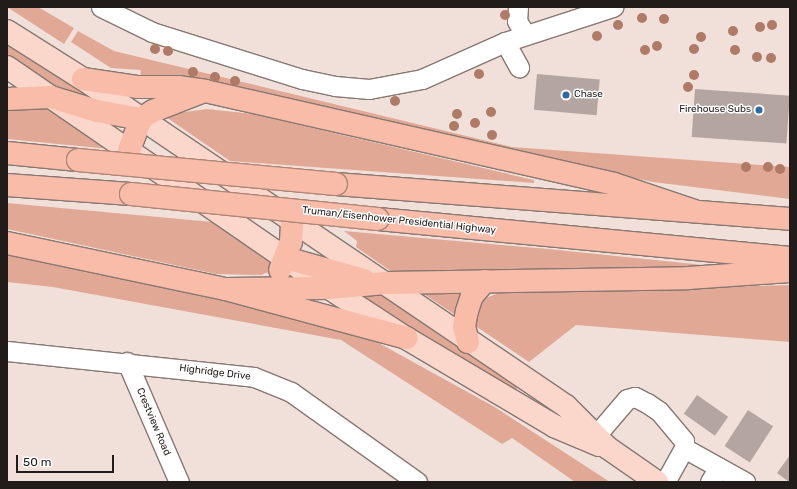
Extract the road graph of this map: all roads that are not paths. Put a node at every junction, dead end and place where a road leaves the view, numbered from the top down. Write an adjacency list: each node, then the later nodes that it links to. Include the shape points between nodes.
1 (101, 7): 6 (street, via 158,34 302,79 355,88 386,87 422,79)
2 (518, 7): 5 (street, via 517,21)
3 (613, 7): 5 (street)
4 (7, 31): 9 (main road)
5 (525, 34): 6 (street)
6 (505, 42): 8 (street)
7 (7, 67): 11 (main road)
8 (519, 67)
9 (83, 79): 10 (highway, via 138,87 178,87); 13 (main road)
10 (205, 91): 13 (highway, via 153,111); 17 (highway, via 614,184)
11 (51, 97): 12 (highway); 13 (highway); 14 (main road)
12 (7, 99)
13 (141, 119): 14 (highway); 19 (main road)
14 (128, 150): 21 (main road)
15 (7, 153): 17 (highway, bridge, via 336,184)
16 (7, 185): 22 (highway, Truman/Eisenhower Presidential Highway, bridge, via 131,194)
17 (694, 211): 18 (highway)
18 (790, 219)
19 (292, 220): 21 (highway, via 291,242); 25 (main road)
20 (12, 245): 28 (highway)
21 (286, 258): 25 (highway, via 354,278); 26 (highway, via 276,277); 27 (main road)
22 (790, 258)
23 (790, 271): 24 (highway, via 688,278)
24 (485, 281): 25 (highway); 30 (highway, via 472,296 467,311 464,326)
25 (386, 283): 27 (highway); 30 (main road)
26 (260, 288): 27 (highway); 28 (highway)
27 (329, 288): 29 (main road)
28 (225, 289): 29 (highway)
29 (406, 338): 33 (main road, via 554,426)
30 (468, 342): 33 (main road, via 566,406)
31 (7, 351): 32 (street, Highridge Drive)
32 (127, 362): 36 (street, Highridge Drive, via 254,377 291,392); 37 (street, Crestview Road)
33 (598, 442): 34 (street, via 621,403 635,397 659,411 684,441); 38 (main road)
34 (684, 448): 35 (street); 39 (street)
35 (714, 475): 40 (street)
36 (412, 481)
37 (179, 482)
38 (657, 482)
39 (665, 482)
40 (745, 482)

